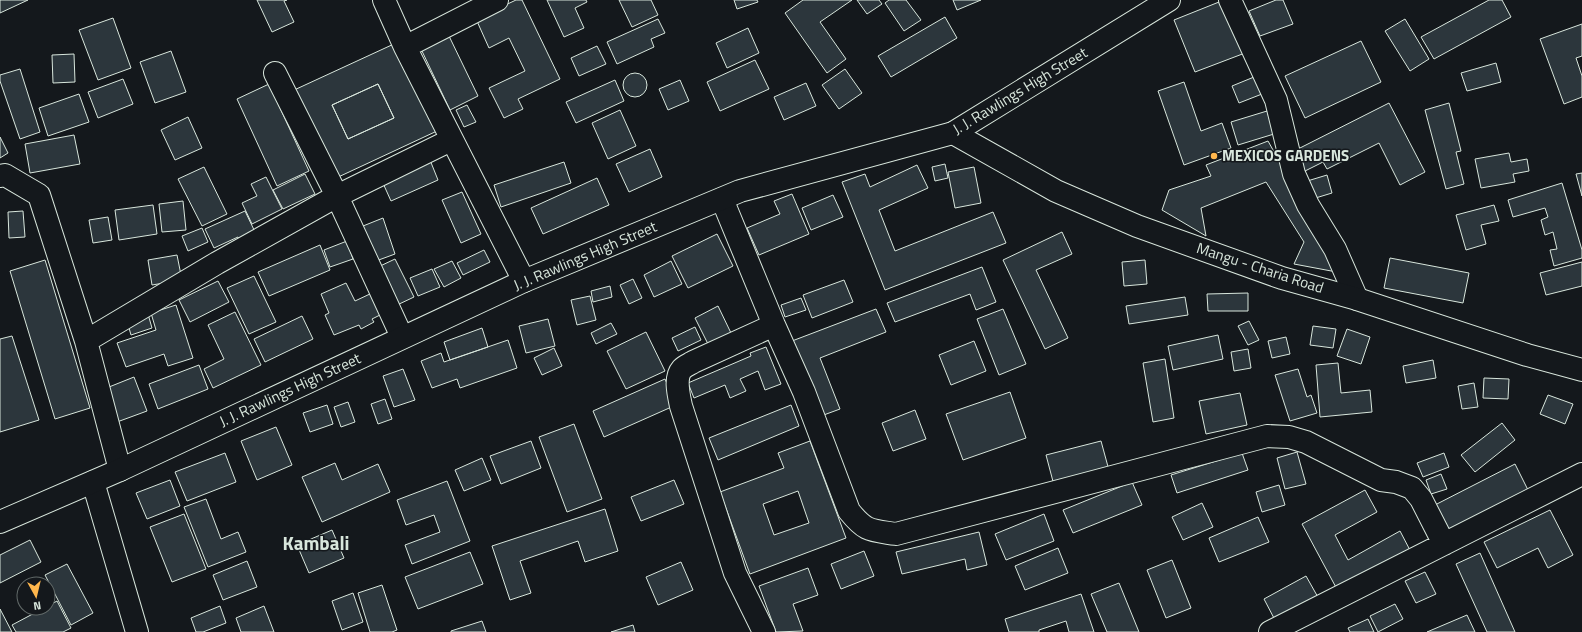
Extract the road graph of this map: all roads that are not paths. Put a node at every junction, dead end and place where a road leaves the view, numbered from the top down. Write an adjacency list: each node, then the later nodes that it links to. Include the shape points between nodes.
1 (384, 0): 5 (street)
2 (497, 0): 5 (street)
3 (1169, 0): 7 (street, J. J. Rawlings High Street)
4 (1230, 0): 13 (street, via 1276,100 1294,174 1308,206 1335,249)
5 (405, 48): 8 (street)
6 (275, 73): 10 (street)
7 (953, 133): 11 (street, J. J. Rawlings High Street, via 740,191); 13 (street, Mangu - Charia Road, via 1056,191 1137,226 1282,278)
8 (451, 140): 10 (street); 12 (street)
9 (0, 176): 16 (street, via 5,175 39,195)
10 (337, 196): 15 (street); 16 (street)
11 (722, 199): 12 (street, J. J. Rawlings High Street); 14 (street)
12 (524, 281): 15 (street, J. J. Rawlings High Street)
13 (1357, 299): 17 (street, Mangu - Charia Road, via 1527,355)
14 (774, 325): 22 (street, via 804,392 849,511 858,522 870,530 896,534 1267,436 1289,437 1306,442 1381,480 1412,488 1421,499); 24 (street, via 693,362 682,369 678,378 681,406 735,573)
15 (402, 337): 18 (street, J. J. Rawlings High Street)
16 (86, 341): 18 (street)
17 (1582, 370)
18 (120, 470): 20 (street, J. J. Rawlings High Street)
19 (1582, 474): 22 (street)
20 (93, 482): 21 (street, J. J. Rawlings High Street); 23 (street)
21 (0, 522)
22 (1444, 544): 25 (street)
23 (137, 632)
24 (764, 632)
25 (1270, 632)

